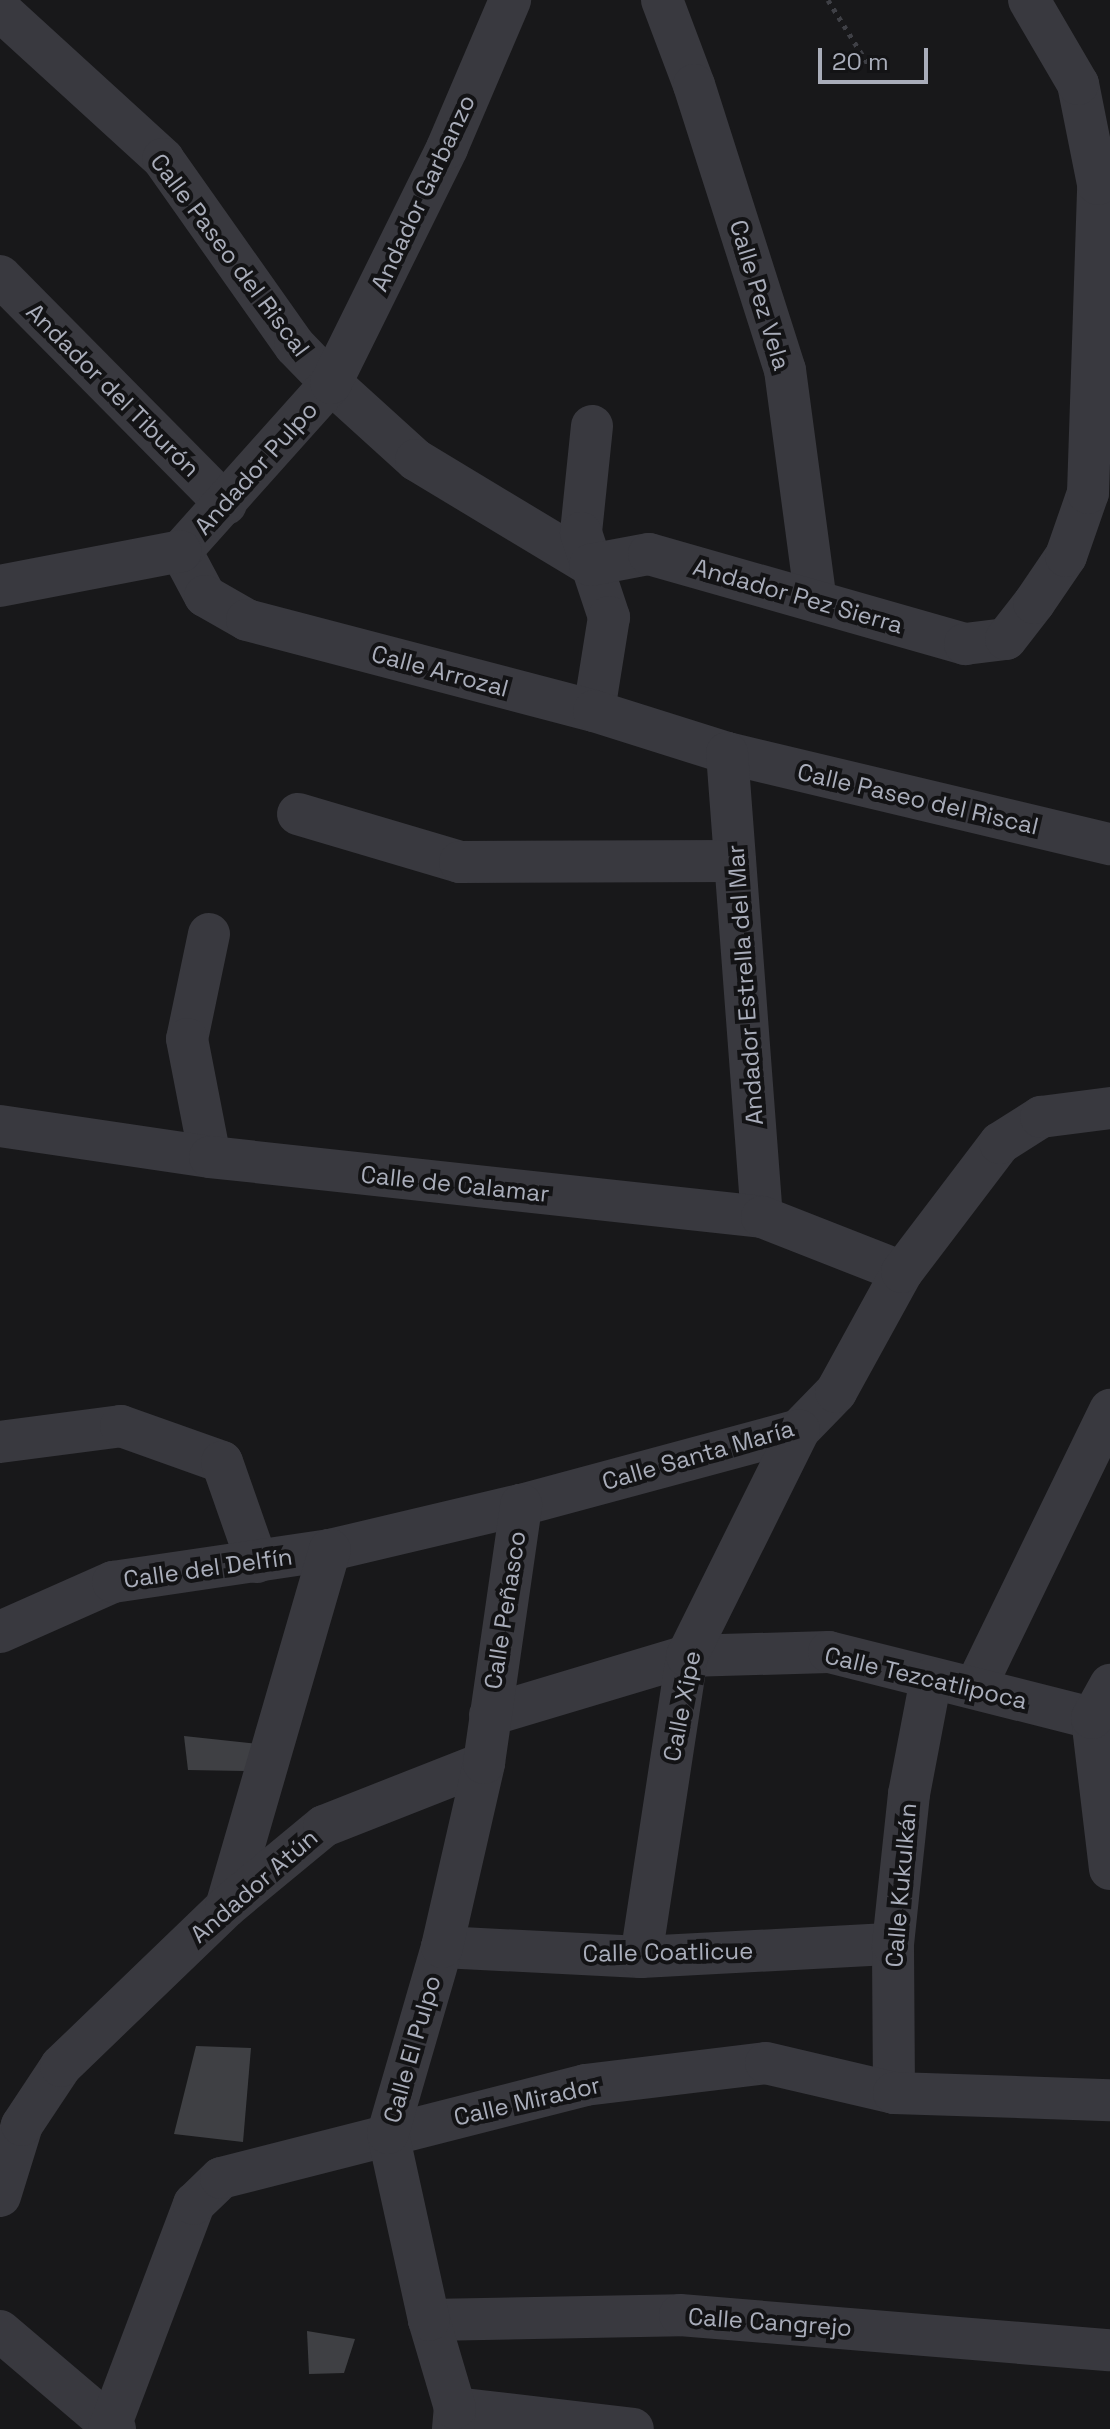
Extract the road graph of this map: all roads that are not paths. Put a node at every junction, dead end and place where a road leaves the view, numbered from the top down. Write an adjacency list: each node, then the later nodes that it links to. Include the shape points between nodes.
1 (510, 0): 6 (street, Andador Garbanzo, via 447,148)
2 (662, 0): 12 (street, Calle Pez Vela, via 785,370)
3 (1029, 0): 12 (street, Andador Pez Sierra, via 1078,84 1098,184 1088,493 1066,556 1006,639 965,644)
4 (0, 10): 6 (street, Calle Paseo del Riscal, via 163,159 295,346)
5 (0, 276): 8 (street, Andador del Tiburón)
6 (331, 383): 8 (street, Andador Pulpo); 10 (street, Calle Paseo del Riscal, via 416,460)
7 (592, 426): 10 (street, via 581,533)
8 (226, 504): 9 (street, Andador Pulpo)
9 (181, 551): 11 (street); 13 (street, Calle Arrozal, via 205,596 247,620)
10 (590, 565): 12 (street, Andador Pez Sierra, via 649,554); 13 (street, via 609,617)
11 (0, 586)
12 (816, 601)
13 (594, 711): 14 (street, Calle Arrozal)
14 (727, 753): 16 (street, Calle Paseo del Riscal); 17 (street, Andador Estrella del Mar)
15 (298, 814): 17 (street, via 460,862)
16 (1110, 844)
17 (735, 861): 22 (street, Andador Estrella del Mar)
18 (209, 934): 21 (street, via 187,1039)
19 (1110, 1108): 23 (street, Calle Santa María, via 1041,1117 1000,1143)
20 (0, 1126): 21 (street, Calle de Calamar)
21 (210, 1157): 22 (street, Calle de Calamar)
22 (762, 1217): 23 (street, Calle de Calamar)
23 (902, 1272): 25 (street, Calle Santa María, via 836,1392)
24 (1110, 1410): 33 (street)
25 (799, 1430): 27 (street, Calle Santa María); 31 (street, Calle Xipe)
26 (0, 1442): 29 (street, via 121,1426 222,1462)
27 (521, 1505): 28 (street, Calle Santa María); 35 (street, Calle Peñasco)
28 (330, 1550): 29 (street, Calle del Delfín); 38 (street)
29 (257, 1562): 30 (street, Calle del Delfín, via 113,1582)
30 (0, 1632)
31 (687, 1656): 32 (street, Calle Tezcatlipoca, via 829,1652); 35 (street, Calle Tezcatlipoca); 41 (street, Calle Xipe)
32 (931, 1679): 33 (street, Calle Tezcatlipoca); 39 (street, Calle Kukulkán, via 909,1794)
33 (976, 1686): 34 (street, Calle Tezcatlipoca)
34 (1101, 1702): 37 (street)
35 (490, 1715): 36 (street, Calle El Pulpo)
36 (484, 1763): 38 (street, Andador Atún, via 324,1826); 40 (street, Calle El Pulpo)
37 (1110, 1869)
38 (226, 1907): 45 (street, Andador Atún, via 61,2066 22,2125)
39 (893, 1944): 41 (street, Calle Coatlicue); 42 (street, Calle Kukulkán)
40 (442, 1947): 41 (street, Calle Coatlicue); 44 (street, Calle El Pulpo)
41 (641, 1957)
42 (894, 2093): 43 (street, Calle Mirador); 44 (street, Calle Mirador, via 766,2063 585,2085)
43 (1110, 2100)
44 (388, 2133): 46 (street, Calle El Pulpo); 50 (street, Calle Mirador, via 221,2178 194,2204)
45 (0, 2196)
46 (429, 2320): 48 (street, Calle Cangrejo, via 680,2315); 49 (street, Calle El Pulpo)
47 (0, 2331): 50 (street)
48 (1110, 2350)
49 (454, 2419): 51 (street)
50 (112, 2428)
51 (633, 2429)

